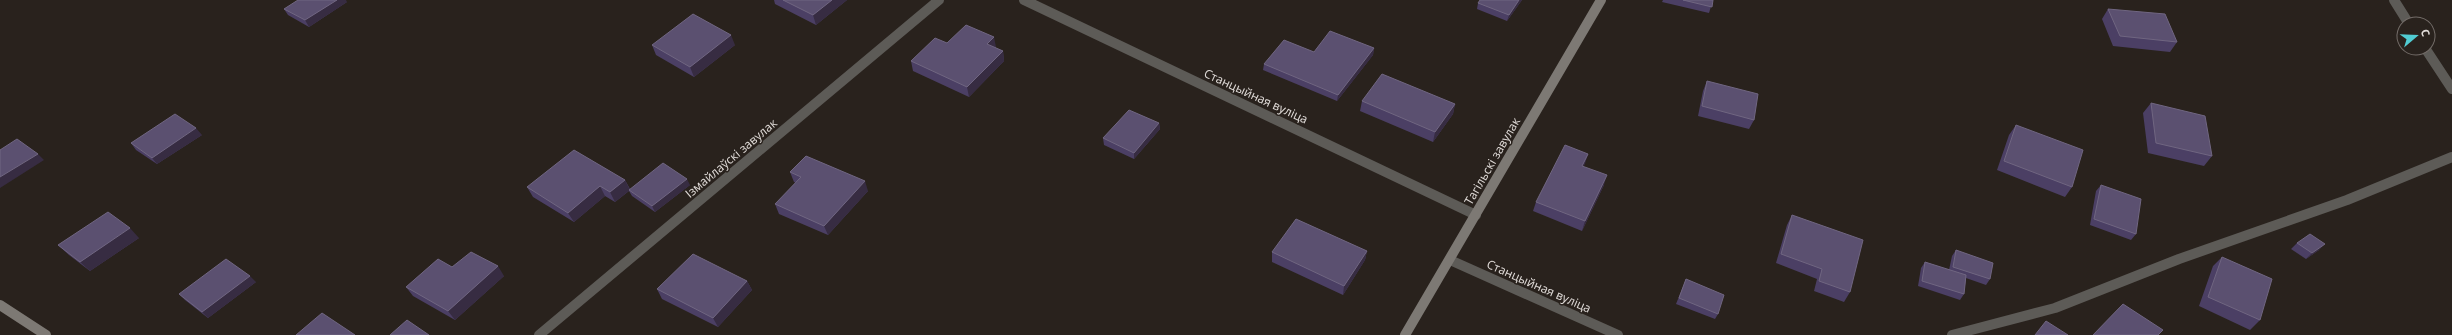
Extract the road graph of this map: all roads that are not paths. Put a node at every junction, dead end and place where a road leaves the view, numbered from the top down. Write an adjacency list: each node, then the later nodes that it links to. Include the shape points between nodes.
1 (939, 0): 13 (street, Ізмайлаўскі завулак)
2 (1024, 0): 9 (street, Станцыйная вуліца)
3 (1602, 0): 9 (main road, Тагільскі завулак)
4 (2394, 0): 5 (street)
5 (2405, 16)
6 (2430, 56): 7 (street)
7 (2452, 89)
8 (2452, 157): 16 (street, via 2347,200 2179,259 2055,308)
9 (1476, 215): 10 (main road, Тагільскі завулак)
10 (1450, 260): 14 (main road, Тагільскі завулак); 15 (street, Станцыйная вуліца)
11 (0, 306): 12 (main road)
12 (46, 335)
13 (539, 335)
14 (1405, 335)
15 (1618, 335)
16 (1952, 335)

